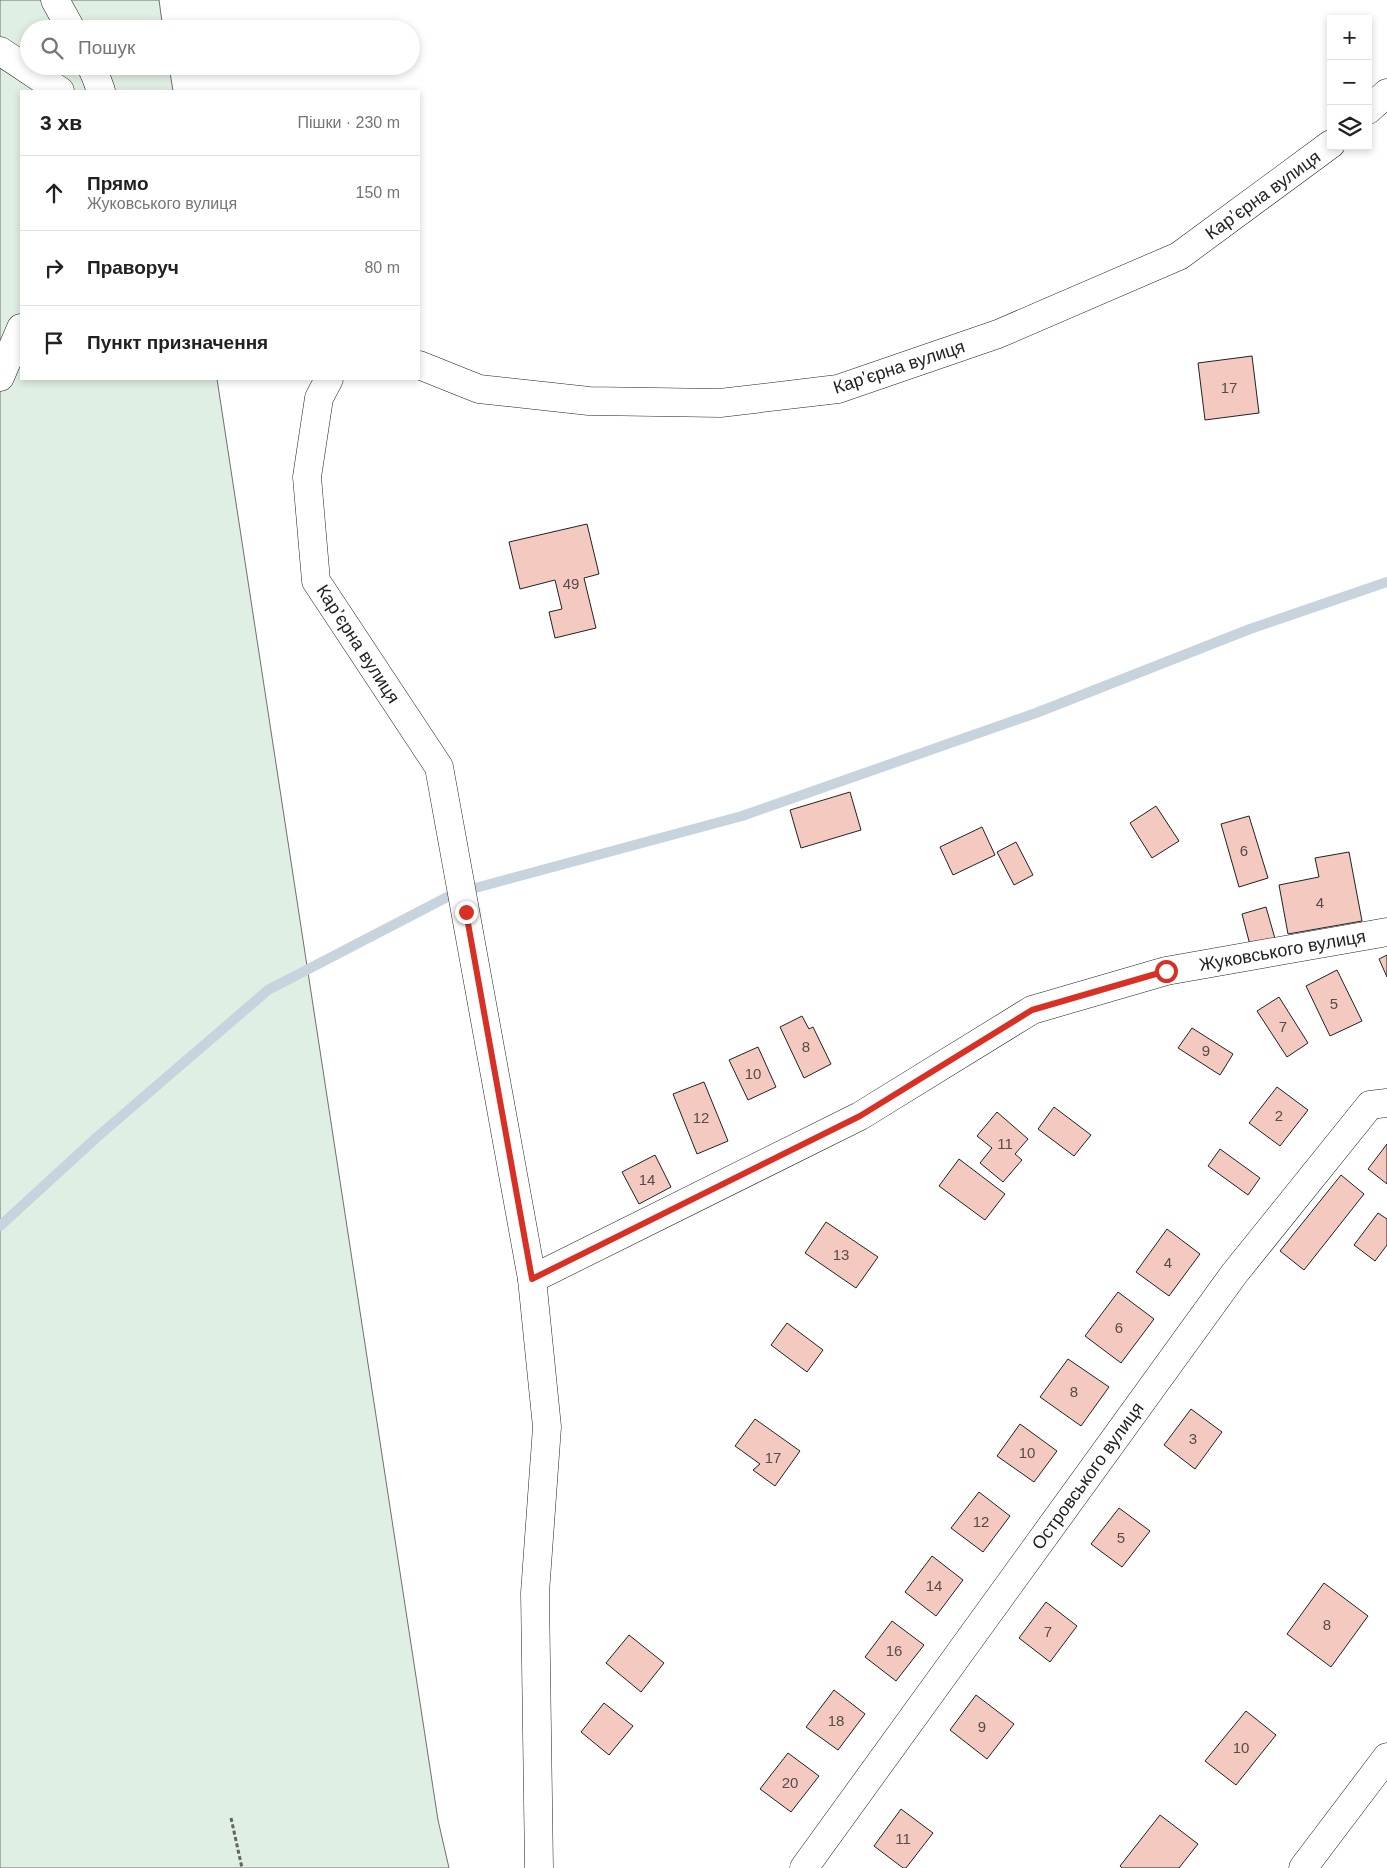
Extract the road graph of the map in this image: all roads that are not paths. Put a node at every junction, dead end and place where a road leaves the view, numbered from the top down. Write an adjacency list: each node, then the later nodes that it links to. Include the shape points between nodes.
1 (55, 0): 2 (street)
2 (66, 20)
3 (0, 51): 4 (street)
4 (20, 64)
5 (36, 75): 7 (street)
6 (96, 75): 8 (street)
7 (58, 90)
8 (101, 90)
9 (1387, 93): 10 (street)
10 (1372, 106)
11 (1327, 147): 13 (street, Карʼєрна вулиця, via 1179,256 998,334 838,389 720,403 589,401 479,388)
12 (20, 330): 14 (street)
13 (420, 365)
14 (0, 377)
15 (328, 380): 18 (street, Карʼєрна вулиця, via 319,398 307,477 316,581 439,767)
16 (1387, 932): 18 (street, Жуковського вулиця, via 1166,971 1032,1010 860,1116)
17 (1387, 1103): 21 (street, Островського вулиця, via 1370,1105 1234,1274)
18 (532, 1279): 20 (street, Карʼєрна вулиця, via 547,1427 535,1593)
19 (1387, 1757): 22 (street)
20 (538, 1868)
21 (804, 1868)
22 (1303, 1868)

